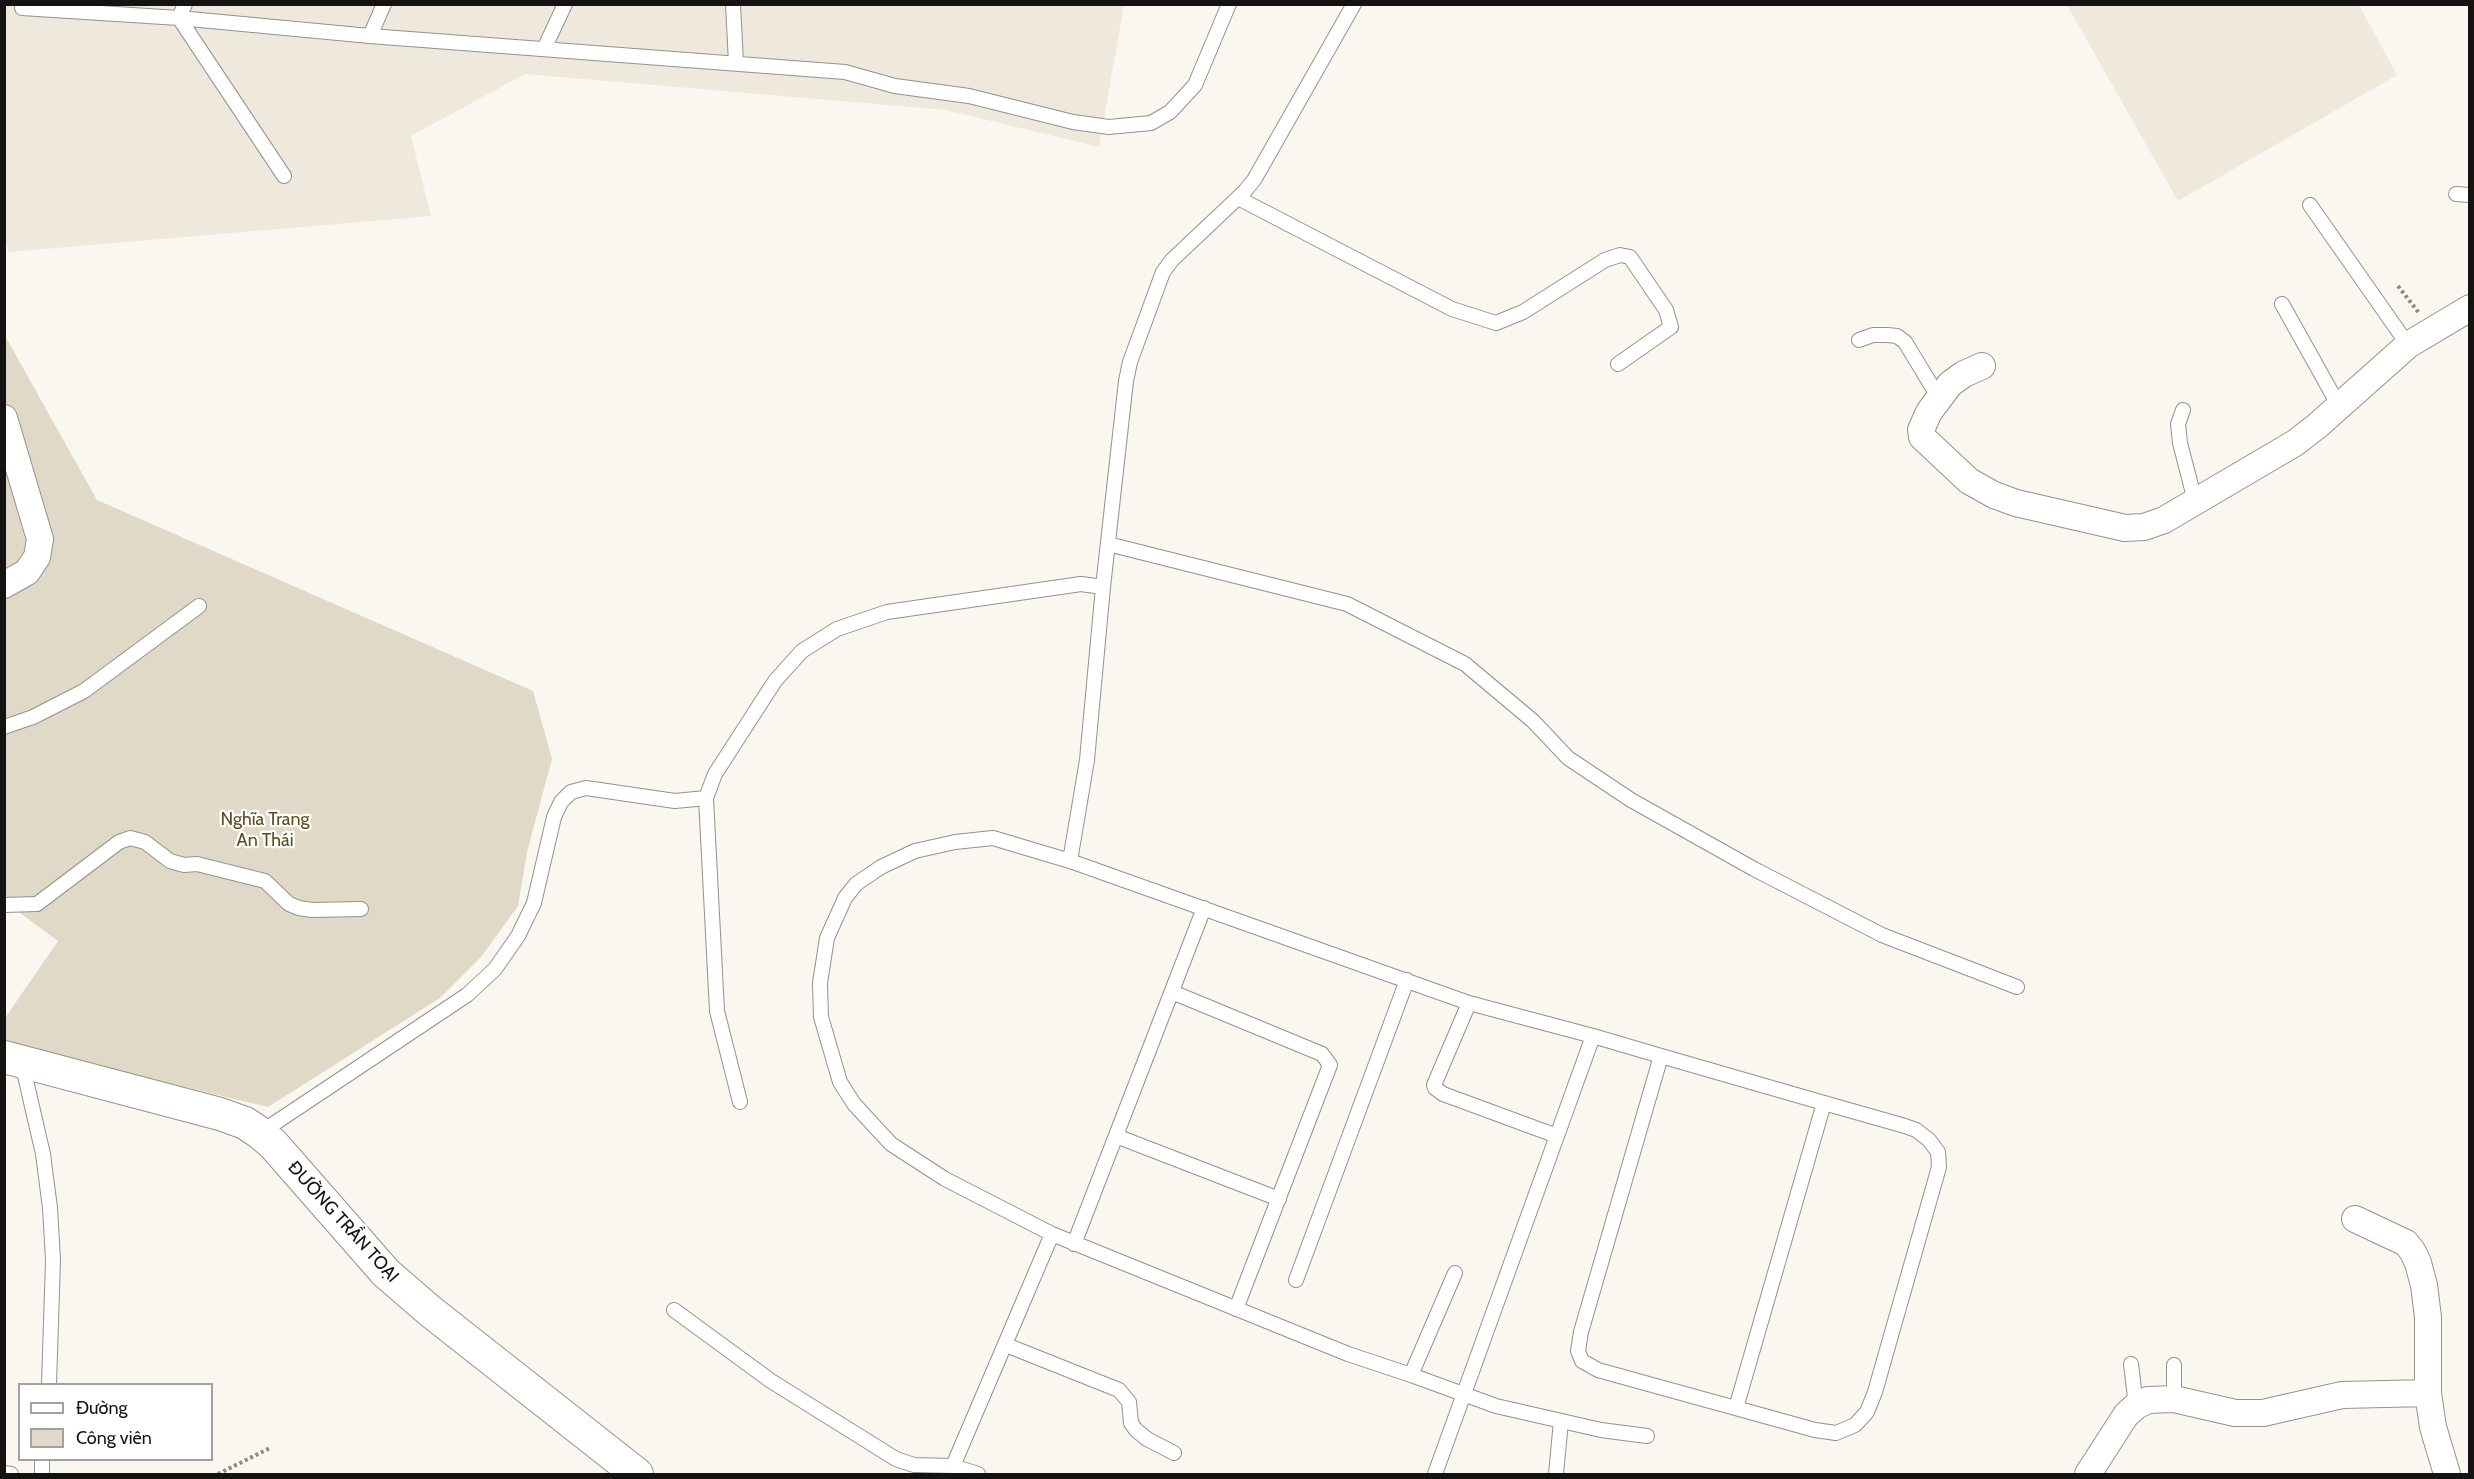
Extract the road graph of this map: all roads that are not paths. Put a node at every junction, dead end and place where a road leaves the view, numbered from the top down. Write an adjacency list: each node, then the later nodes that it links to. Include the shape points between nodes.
1 (185, 4): 8 (lane)
2 (384, 4): 9 (lane)
3 (565, 4): 10 (lane)
4 (733, 4): 11 (lane)
5 (1229, 4): 11 (lane, via 1195,85 1170,112 1151,123 1097,126 969,96 895,86 845,72)
6 (1354, 4): 13 (lane, via 1254,180)
7 (22, 8): 8 (lane)
8 (179, 18): 9 (lane); 12 (lane)
9 (370, 36): 10 (lane)
10 (544, 49): 11 (lane)
11 (736, 63)
12 (284, 176)
13 (1238, 198): 19 (lane, via 1452,309 1496,322 1523,312 1605,260 1620,255 1630,257 1666,310 1671,327); 26 (lane, via 1163,272 1126,381)
14 (2310, 205): 18 (lane)
15 (2282, 304): 22 (lane)
16 (2469, 309): 18 (street)
17 (1860, 339): 21 (lane, via 1897,336 1905,342)
18 (2408, 345): 22 (street)
19 (1618, 364)
20 (1982, 366): 21 (street, via 1950,384)
21 (1939, 398): 25 (street, via 1922,428 1922,436 1969,481 1994,495 2125,528 2164,520)
22 (2339, 406): 25 (street, via 2295,443)
23 (2183, 410): 25 (lane, via 2178,424 2180,443)
24 (4, 418): 27 (street, via 40,540 37,557 27,572)
25 (2196, 501)
26 (1108, 544): 28 (lane); 37 (lane, via 1347,604 1465,664 1533,721 1568,758 1641,805 1882,935)
27 (4, 585)
28 (1104, 587): 31 (lane, via 1081,584 887,612 837,629 802,651 775,681 716,774); 32 (lane, via 1087,760)
29 (199, 606): 30 (lane, via 84,691)
30 (4, 727)
31 (706, 798): 43 (lane, via 717,1011); 45 (lane, via 675,801 586,788 571,792 554,817 534,903 518,936 495,969 467,994)
32 (1070, 861): 34 (lane); 50 (lane, via 993,838 915,851 881,867 856,884 838,910 827,938 820,983 821,1017 840,1082 854,1104 891,1144 945,1179)
33 (4, 905): 35 (lane, via 37,904 119,842 130,838 145,842 170,861 265,881 289,904 299,908)
34 (1204, 908): 36 (lane); 38 (lane)
35 (361, 909)
36 (1407, 980): 39 (lane); 53 (lane)
37 (2018, 987)
38 (1172, 992): 46 (lane); 48 (lane, via 1326,1057 1330,1065)
39 (1469, 1003): 40 (lane); 47 (lane, via 1435,1088)
40 (1593, 1036): 41 (lane); 47 (lane)
41 (1661, 1056): 44 (lane); 65 (lane, via 1584,1321 1579,1356 1586,1365 1598,1370)
42 (13, 1059): 45 (street, ĐƯỜNG TRẦN TOẠI, via 220,1114); 60 (lane, via 43,1154 50,1208 53,1260)
43 (741, 1102)
44 (1824, 1103): 65 (lane); 65 (lane, via 1916,1130 1938,1152 1939,1167 1875,1392 1863,1418 1836,1433)
45 (260, 1133): 72 (street, ĐƯỜNG TRẦN TOẠI, via 386,1273)
46 (1116, 1136): 48 (lane); 51 (lane)
47 (1557, 1136): 62 (lane)
48 (1279, 1199): 54 (lane)
49 (2355, 1219): 61 (street, via 2406,1243 2413,1251 2424,1285 2428,1317)
50 (1052, 1234): 51 (lane); 56 (lane)
51 (1074, 1244): 54 (lane)
52 (1455, 1273): 59 (lane)
53 (1296, 1280)
54 (1236, 1309): 59 (lane, via 1348,1354)
55 (674, 1310): 69 (lane, via 771,1381 896,1459 914,1465)
56 (1006, 1345): 68 (lane, via 1119,1390 1129,1402 1131,1423 1137,1430); 69 (lane)
57 (2131, 1364): 64 (lane)
58 (2174, 1365): 63 (lane)
59 (1412, 1374): 62 (lane)
60 (49, 1383)
61 (2428, 1393): 63 (street, via 2342,1395 2263,1413 2235,1413); 77 (street)
62 (1464, 1395): 66 (lane); 74 (lane)
63 (2174, 1399): 64 (street, via 2148,1400)
64 (2136, 1406): 76 (street)
65 (1736, 1408)
66 (1561, 1421): 67 (lane); 75 (lane)
67 (1647, 1436)
68 (1174, 1453)
69 (953, 1466): 73 (lane)
70 (4, 1473): 71 (lane)
71 (11, 1474)
72 (637, 1474)
73 (978, 1474)
74 (1435, 1474)
75 (1556, 1474)
76 (2088, 1474)
77 (2447, 1474)

